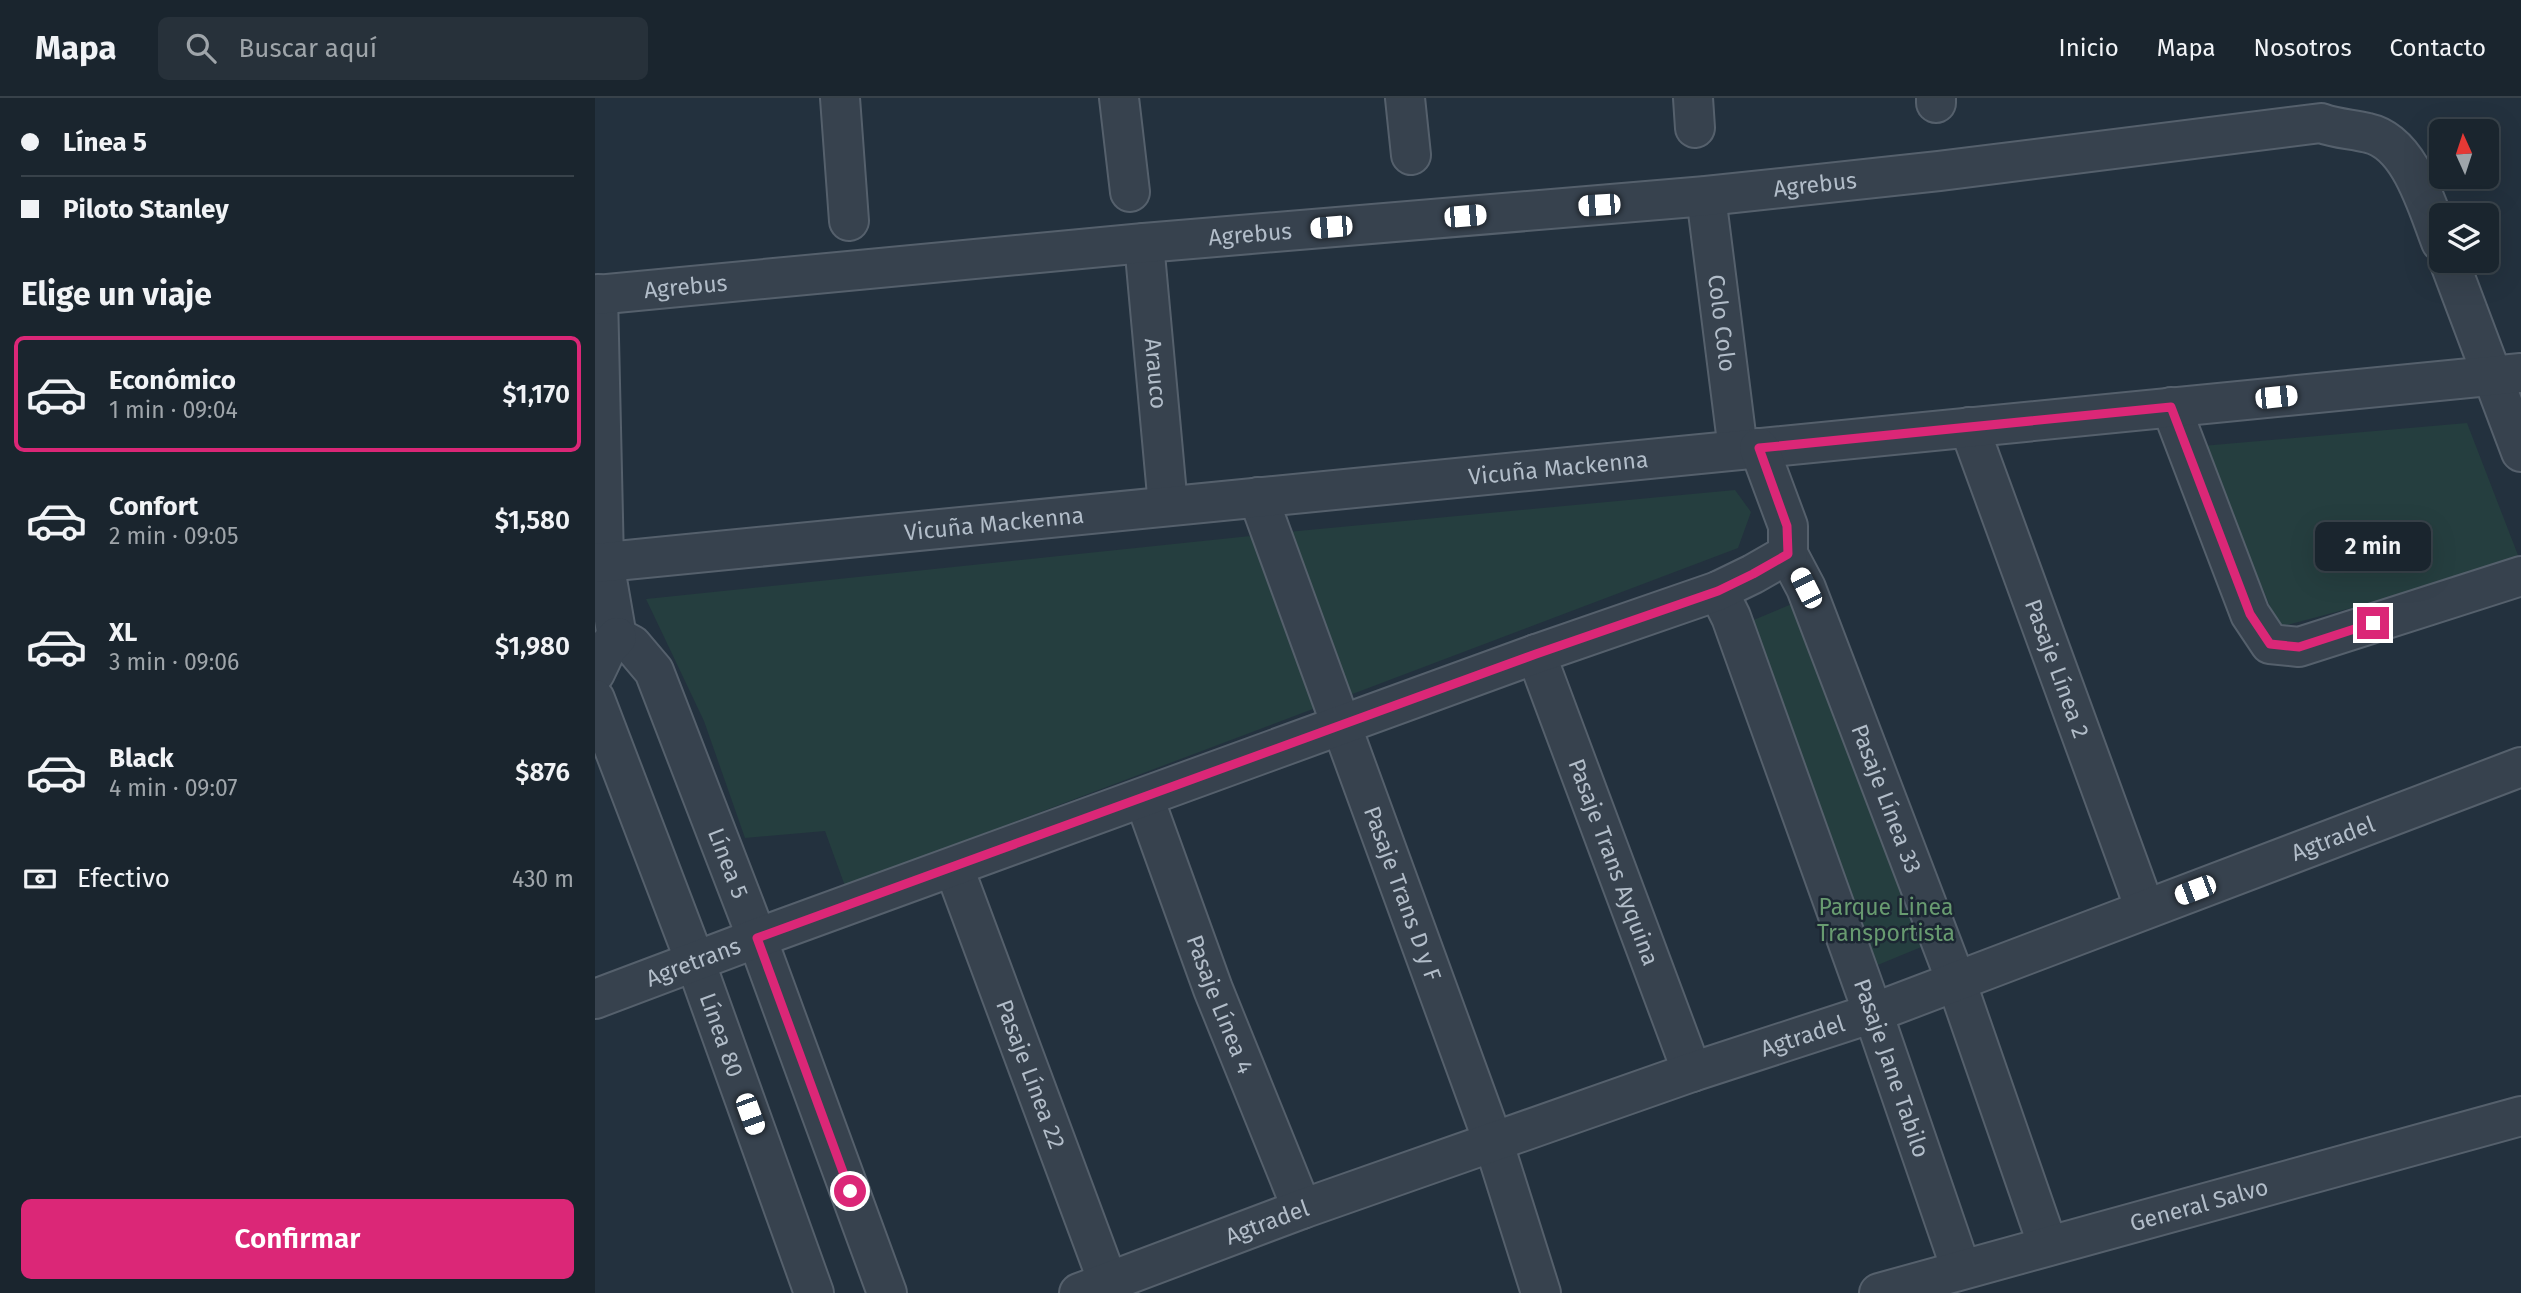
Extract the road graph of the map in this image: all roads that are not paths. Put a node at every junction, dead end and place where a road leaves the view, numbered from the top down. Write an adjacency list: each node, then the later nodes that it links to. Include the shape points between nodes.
1 (840, 98): 9 (street)
2 (1119, 98): 6 (street)
3 (1405, 98): 5 (street)
4 (2313, 110): 7 (street, Agrebus, via 1939,171); 8 (street, via 2337,129 2370,133 2396,147)
5 (1411, 155)
6 (1130, 191)
7 (1706, 196): 10 (street, Agrebus); 16 (street, Colo Colo)
8 (2429, 211)
9 (849, 221)
10 (1144, 243): 12 (street, Agrebus); 19 (street, Arauco)
11 (2455, 273): 13 (street)
12 (596, 295): 21 (street)
13 (2507, 374): 14 (street, Vicuña Mackenna); 17 (street)
14 (2171, 407): 15 (street, Vicuña Mackenna); 22 (street, via 2250,614 2270,644 2299,647)
15 (1969, 427): 16 (street, Vicuña Mackenna); 32 (street, Pasaje Línea 2)
16 (1748, 449): 18 (street, Vicuña Mackenna); 20 (street, via 1787,526)
17 (2521, 452)
18 (1258, 497): 19 (street, Vicuña Mackenna); 28 (street, Pasaje Trans D y F)
19 (1168, 506): 21 (street, Vicuña Mackenna)
20 (1788, 554): 23 (street, Agretrans); 35 (street, Pasaje Línea 33, via 1806,588)
21 (599, 563): 24 (street)
22 (2521, 576)
23 (1718, 591): 25 (street, Agretrans); 37 (street, Pasaje Jane Tabilo)
24 (617, 637): 26 (street); 33 (street, Línea 5, via 632,645 654,671)
25 (1536, 654): 28 (street, Agretrans); 38 (street, Pasaje Trans Ayquina)
26 (595, 673)
27 (595, 699): 34 (street, Línea 80)
28 (1342, 725): 30 (street, Agretrans); 40 (street, Pasaje Trans D y F)
29 (2521, 767): 32 (street, Agtradel)
30 (1145, 798): 31 (street, Agretrans); 41 (street, Pasaje Línea 4, via 1213,989)
31 (954, 868): 33 (street, Agretrans); 44 (street, Pasaje Línea 22)
32 (2145, 909): 35 (street, Agtradel)
33 (757, 938): 34 (street, Agretrans); 46 (street, Línea 5)
34 (695, 961): 36 (street, Agretrans); 45 (street, Línea 80)
35 (1956, 981): 37 (street, Agtradel); 42 (street, Pasaje Línea 33)
36 (595, 999)
37 (1873, 1013): 38 (street, Agtradel); 43 (street, Pasaje Jane Tabilo)
38 (1692, 1072): 40 (street, Agtradel)
39 (2521, 1116): 42 (street, General Salvo)
40 (1494, 1144): 41 (street, Agtradel); 47 (street, Pasaje Trans D y F)
41 (1302, 1209): 44 (street, Agtradel)
42 (2048, 1246): 43 (street, General Salvo)
43 (1961, 1269): 48 (street, General Salvo)
44 (1093, 1287)
45 (814, 1293)
46 (887, 1293)
47 (1541, 1293)
48 (1879, 1293)

